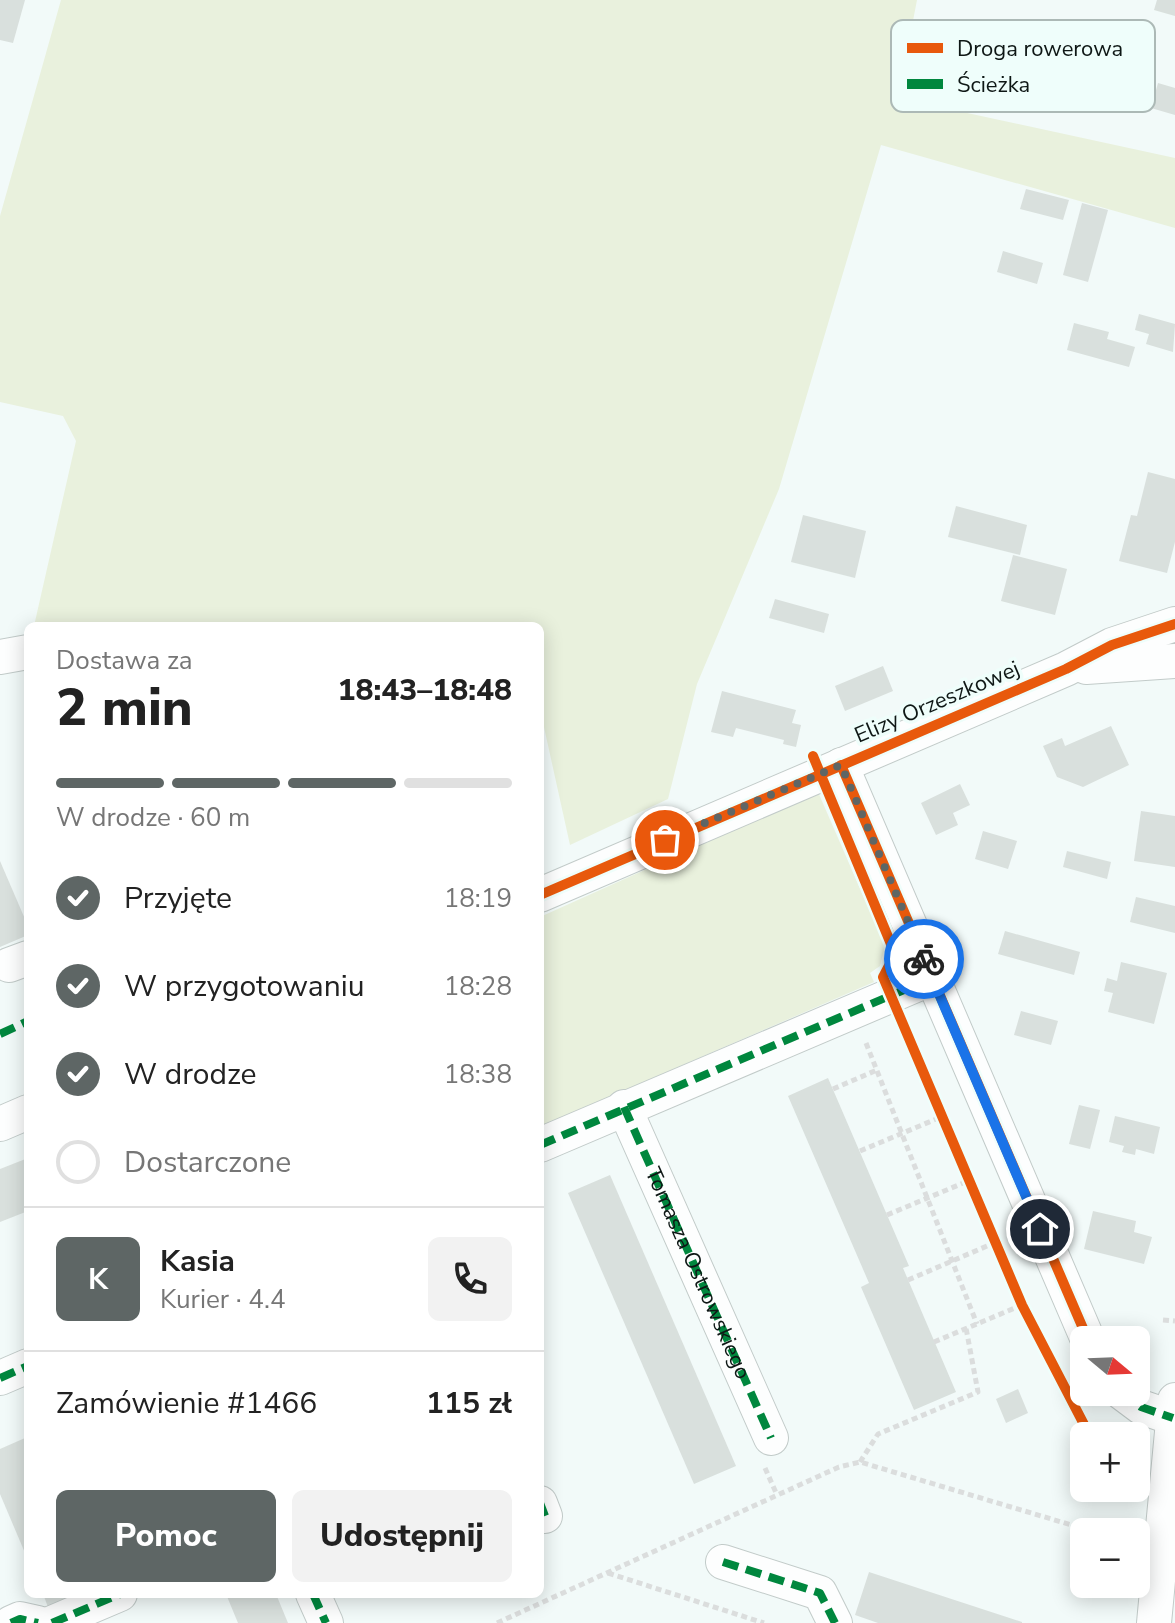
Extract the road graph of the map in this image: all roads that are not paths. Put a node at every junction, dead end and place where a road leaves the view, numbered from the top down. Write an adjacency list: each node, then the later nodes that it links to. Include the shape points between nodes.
1 (1175, 624): 5 (street, Elizy Orzeszkowej, via 1112,645)
2 (24, 653): 3 (street)
3 (0, 657)
4 (1175, 661): 5 (street, Elizy Orzeszkowej)
5 (1066, 669): 6 (street, Elizy Orzeszkowej)
6 (841, 765): 7 (street, Elizy Orzeszkowej); 8 (street)
7 (544, 893)
8 (932, 978): 9 (street); 13 (street)
9 (624, 1107): 12 (street); 16 (street, Tomasza Ostrowskiego)
10 (24, 1114): 11 (street)
11 (0, 1124)
12 (544, 1143)
13 (1082, 1326)
14 (1140, 1406): 15 (street)
15 (1174, 1409): 25 (street)
16 (771, 1438)
17 (723, 1562): 24 (street, via 820,1593)
18 (111, 1598): 22 (street)
19 (315, 1598): 23 (street)
20 (11, 1623): 21 (street)
21 (38, 1623)
22 (52, 1623)
23 (326, 1623)
24 (835, 1623)
25 (1154, 1623)

